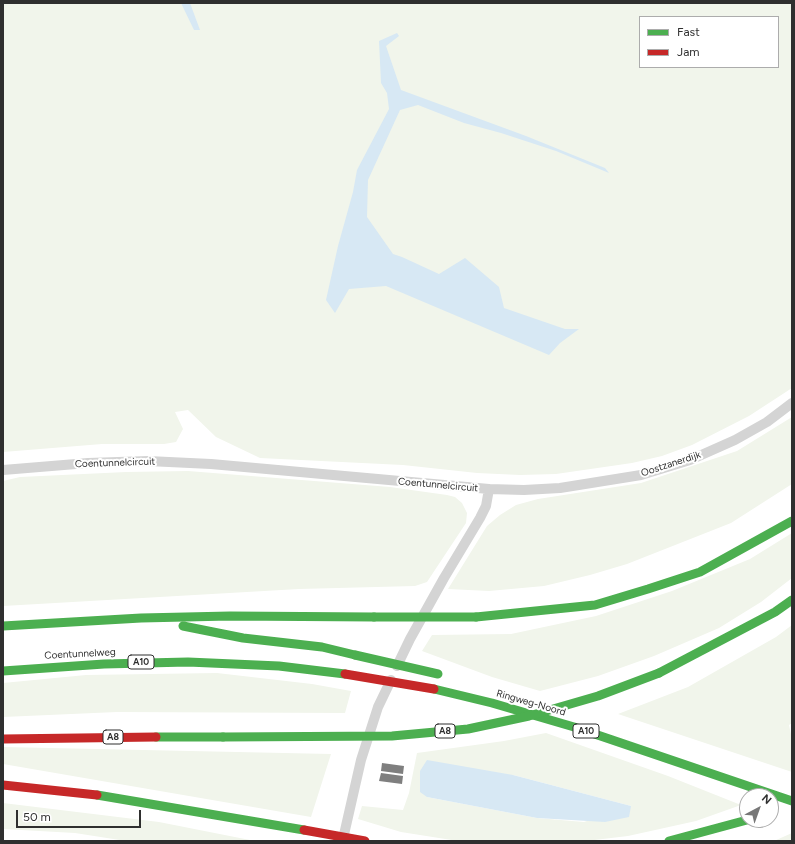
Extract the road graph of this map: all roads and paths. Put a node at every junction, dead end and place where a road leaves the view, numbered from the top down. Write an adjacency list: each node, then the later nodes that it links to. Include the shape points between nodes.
1 (792, 403): 3 (lane, Oostzanerdijk, via 767,422 735,440 690,460 659,470 560,488)
2 (3, 470): 3 (lane, Coentunnelcircuit, via 156,461)
3 (489, 489): 17 (lane, Coentunnelcircuit, via 486,506 480,518 410,639 378,707 361,760)
4 (792, 521): 6 (highway, bridge, via 700,572 595,604 547,612 476,617)
5 (792, 600): 13 (highway, A8, bridge, via 659,673 591,698 468,730 392,736 64,736)
6 (141, 618): 7 (highway); 10 (highway, bridge, via 243,638 322,647)
7 (3, 626)
8 (279, 666): 9 (highway, Coentunnelweg / A10, via 135,662); 12 (highway, Ringweg-Noord / A10, bridge, via 345,674)
9 (3, 671)
10 (442, 676)
11 (458, 685): 12 (highway, A10)
12 (492, 702): 15 (highway, Ringweg-Noord / A10, via 710,772)
13 (3, 739)
14 (3, 785): 18 (highway, bridge, via 136,800)
15 (790, 804)
16 (739, 822): 19 (highway)
17 (343, 841)
18 (365, 841)
19 (669, 841)

